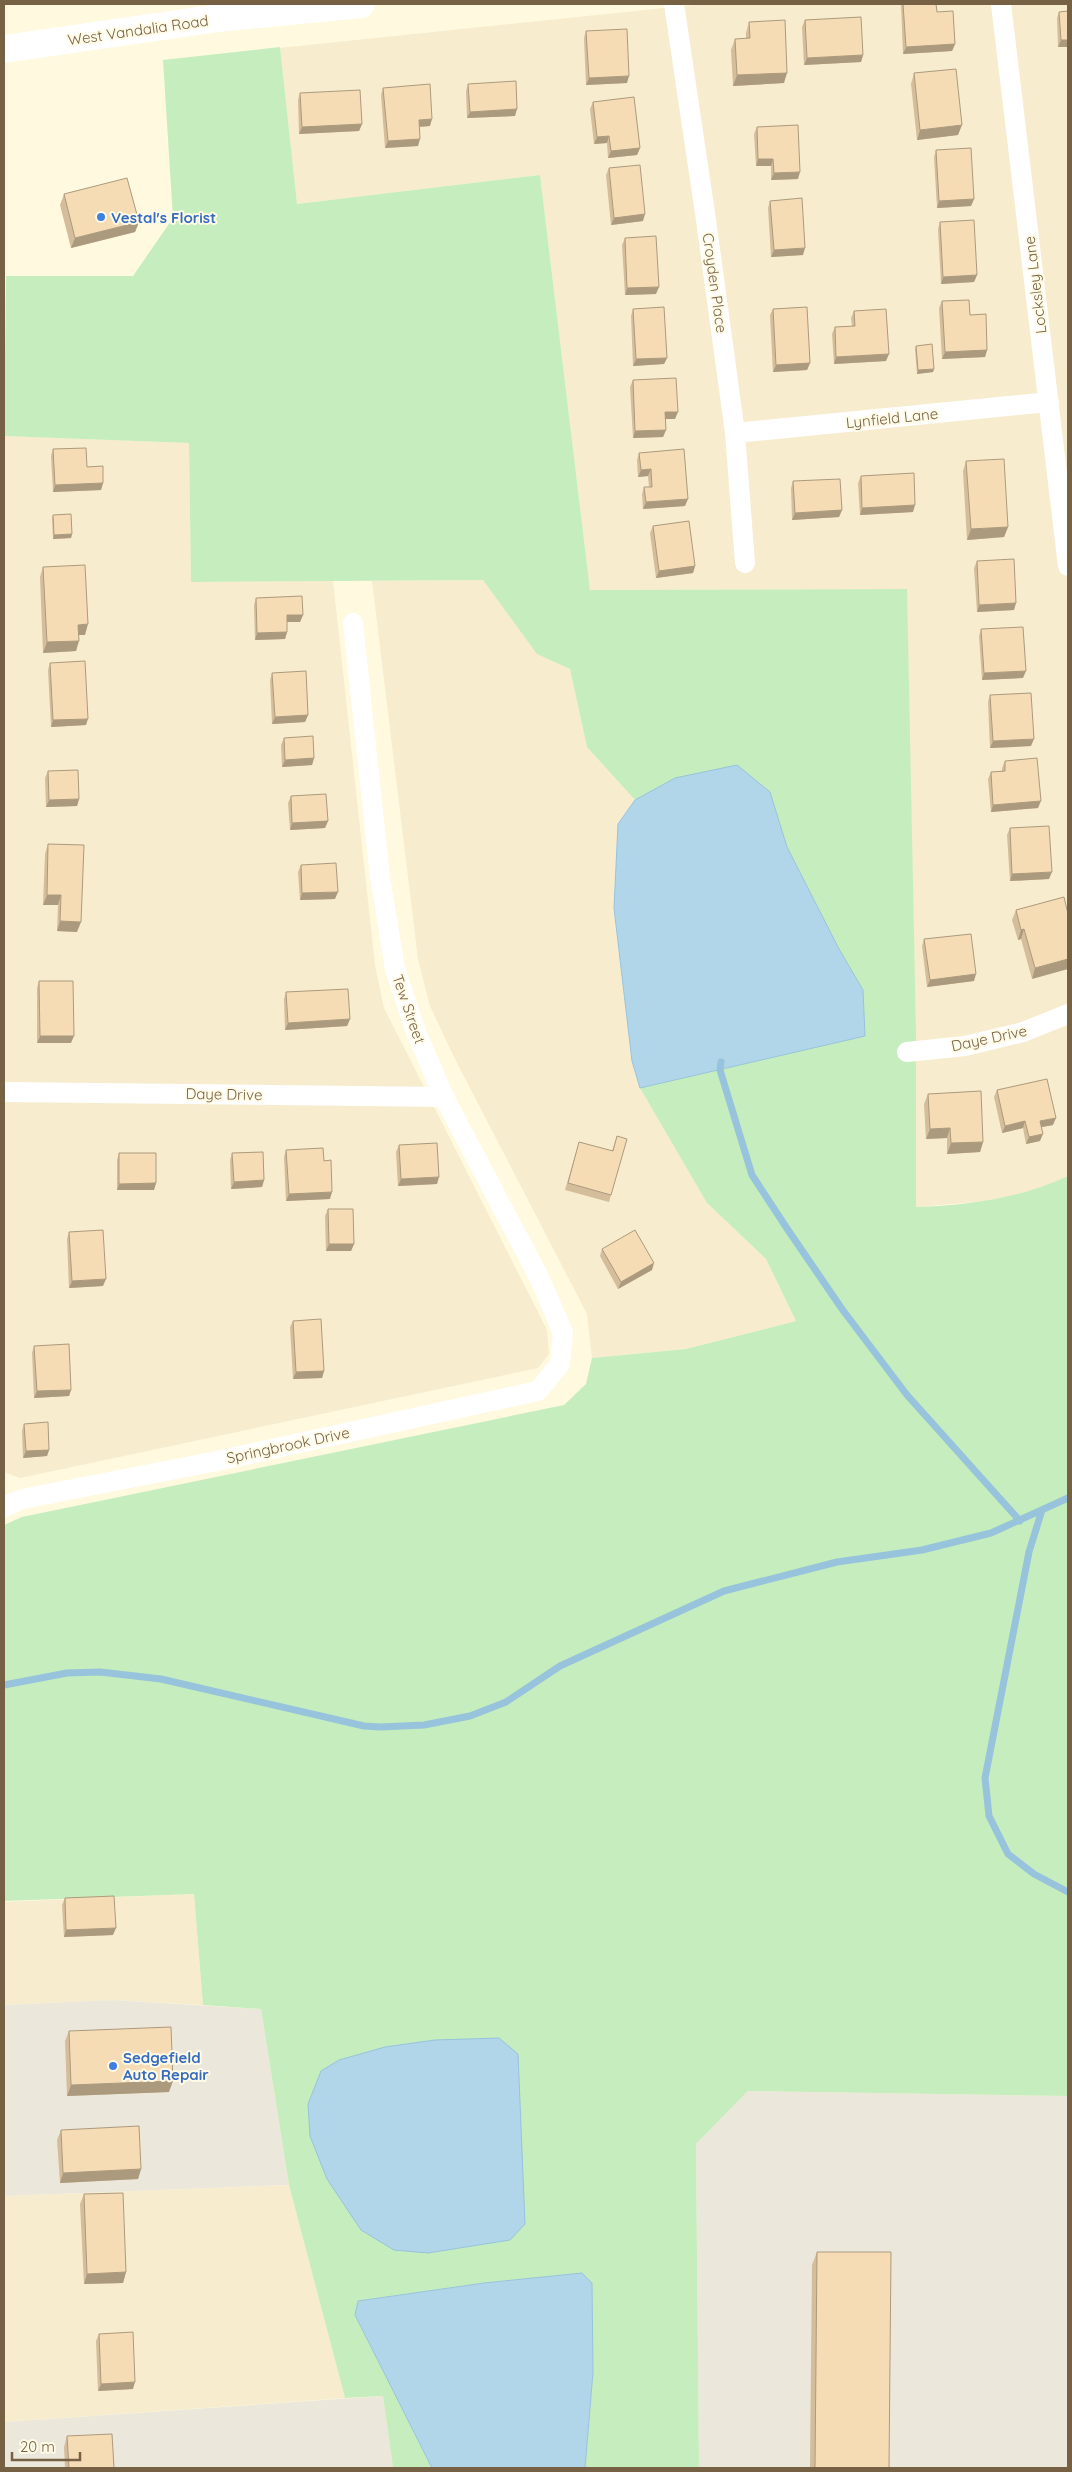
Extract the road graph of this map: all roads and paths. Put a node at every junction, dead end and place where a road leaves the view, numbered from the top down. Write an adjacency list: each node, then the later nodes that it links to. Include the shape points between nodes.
1 (361, 4): 4 (main road, West Vandalia Road, via 218,18)
2 (674, 4): 6 (street, Croyden Place)
3 (1001, 4): 5 (street, Locksley Lane)
4 (4, 49)
5 (1049, 402): 6 (street, Lynfield Lane); 8 (street, Locksley Lane)
6 (735, 433): 7 (street, Croyden Place)
7 (745, 563)
8 (1068, 566)
9 (353, 623): 13 (street, Tew Street, via 380,877 395,969 416,1032)
10 (1068, 1014): 11 (street, Daye Drive, via 1013,1035 965,1046)
11 (907, 1052)
12 (4, 1092): 13 (street, Daye Drive)
13 (444, 1097): 14 (street, Tew Street, via 540,1279 563,1333)
14 (560, 1364): 15 (street, Springbrook Drive, via 538,1391 217,1461 22,1499)
15 (4, 1506)

